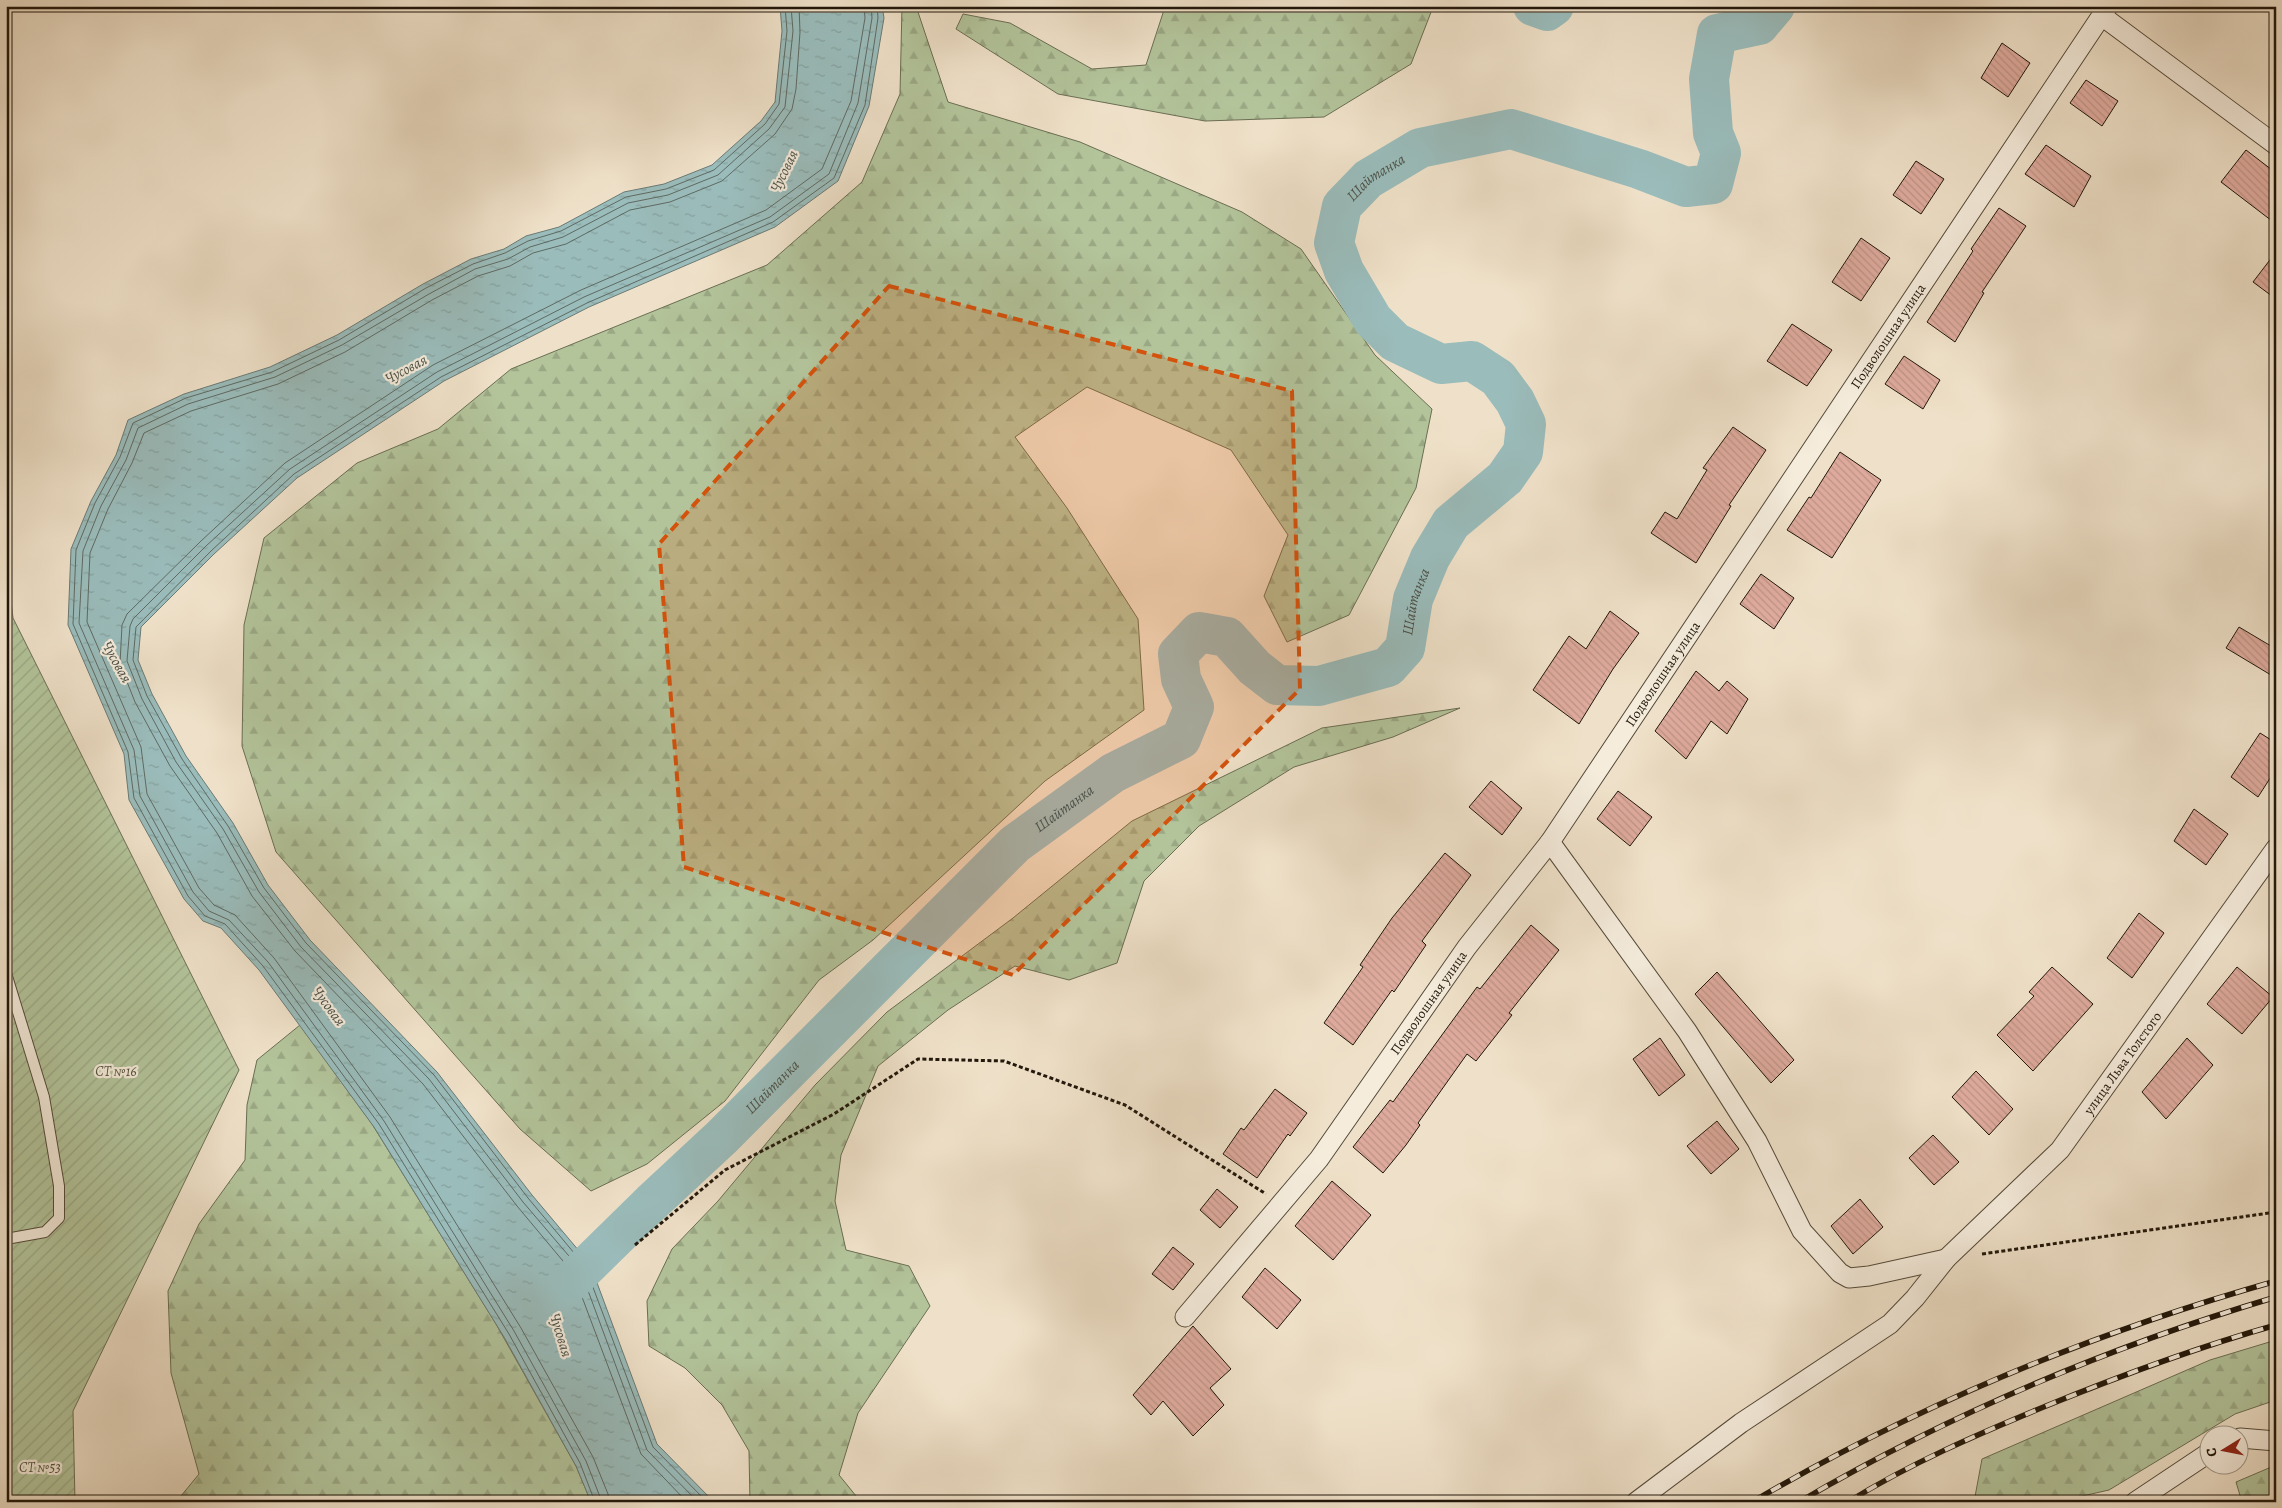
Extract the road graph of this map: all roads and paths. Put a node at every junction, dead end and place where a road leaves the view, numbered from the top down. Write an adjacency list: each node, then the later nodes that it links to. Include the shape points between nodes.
1 (2105, 11): 2 (street); 3 (street, Подволошная улица)
2 (2276, 145)
3 (1550, 842): 6 (street, Подволошная улица, via 1468,947 1319,1158); 10 (street, via 1687,1031 1757,1141 1802,1231 1840,1273 1849,1278 1869,1276)
4 (2276, 848): 10 (street, улица Льва Толстого, via 2060,1150)
5 (6, 973): 8 (lane, via 44,1097 59,1186 59,1218 45,1232)
6 (1281, 1203): 9 (path, via 1125,1105 1004,1061 918,1059 834,1114 725,1170); 11 (street, Подволошная улица)
7 (2276, 1212): 10 (path)
8 (6, 1239)
9 (635, 1245)
10 (1946, 1259): 15 (street, улица Льва Толстого, via 1890,1324 1741,1423)
11 (1185, 1317)
12 (2250, 1439): 13 (street)
13 (2276, 1441)
14 (2200, 1459): 16 (street)
15 (1636, 1502)
16 (2135, 1502)

